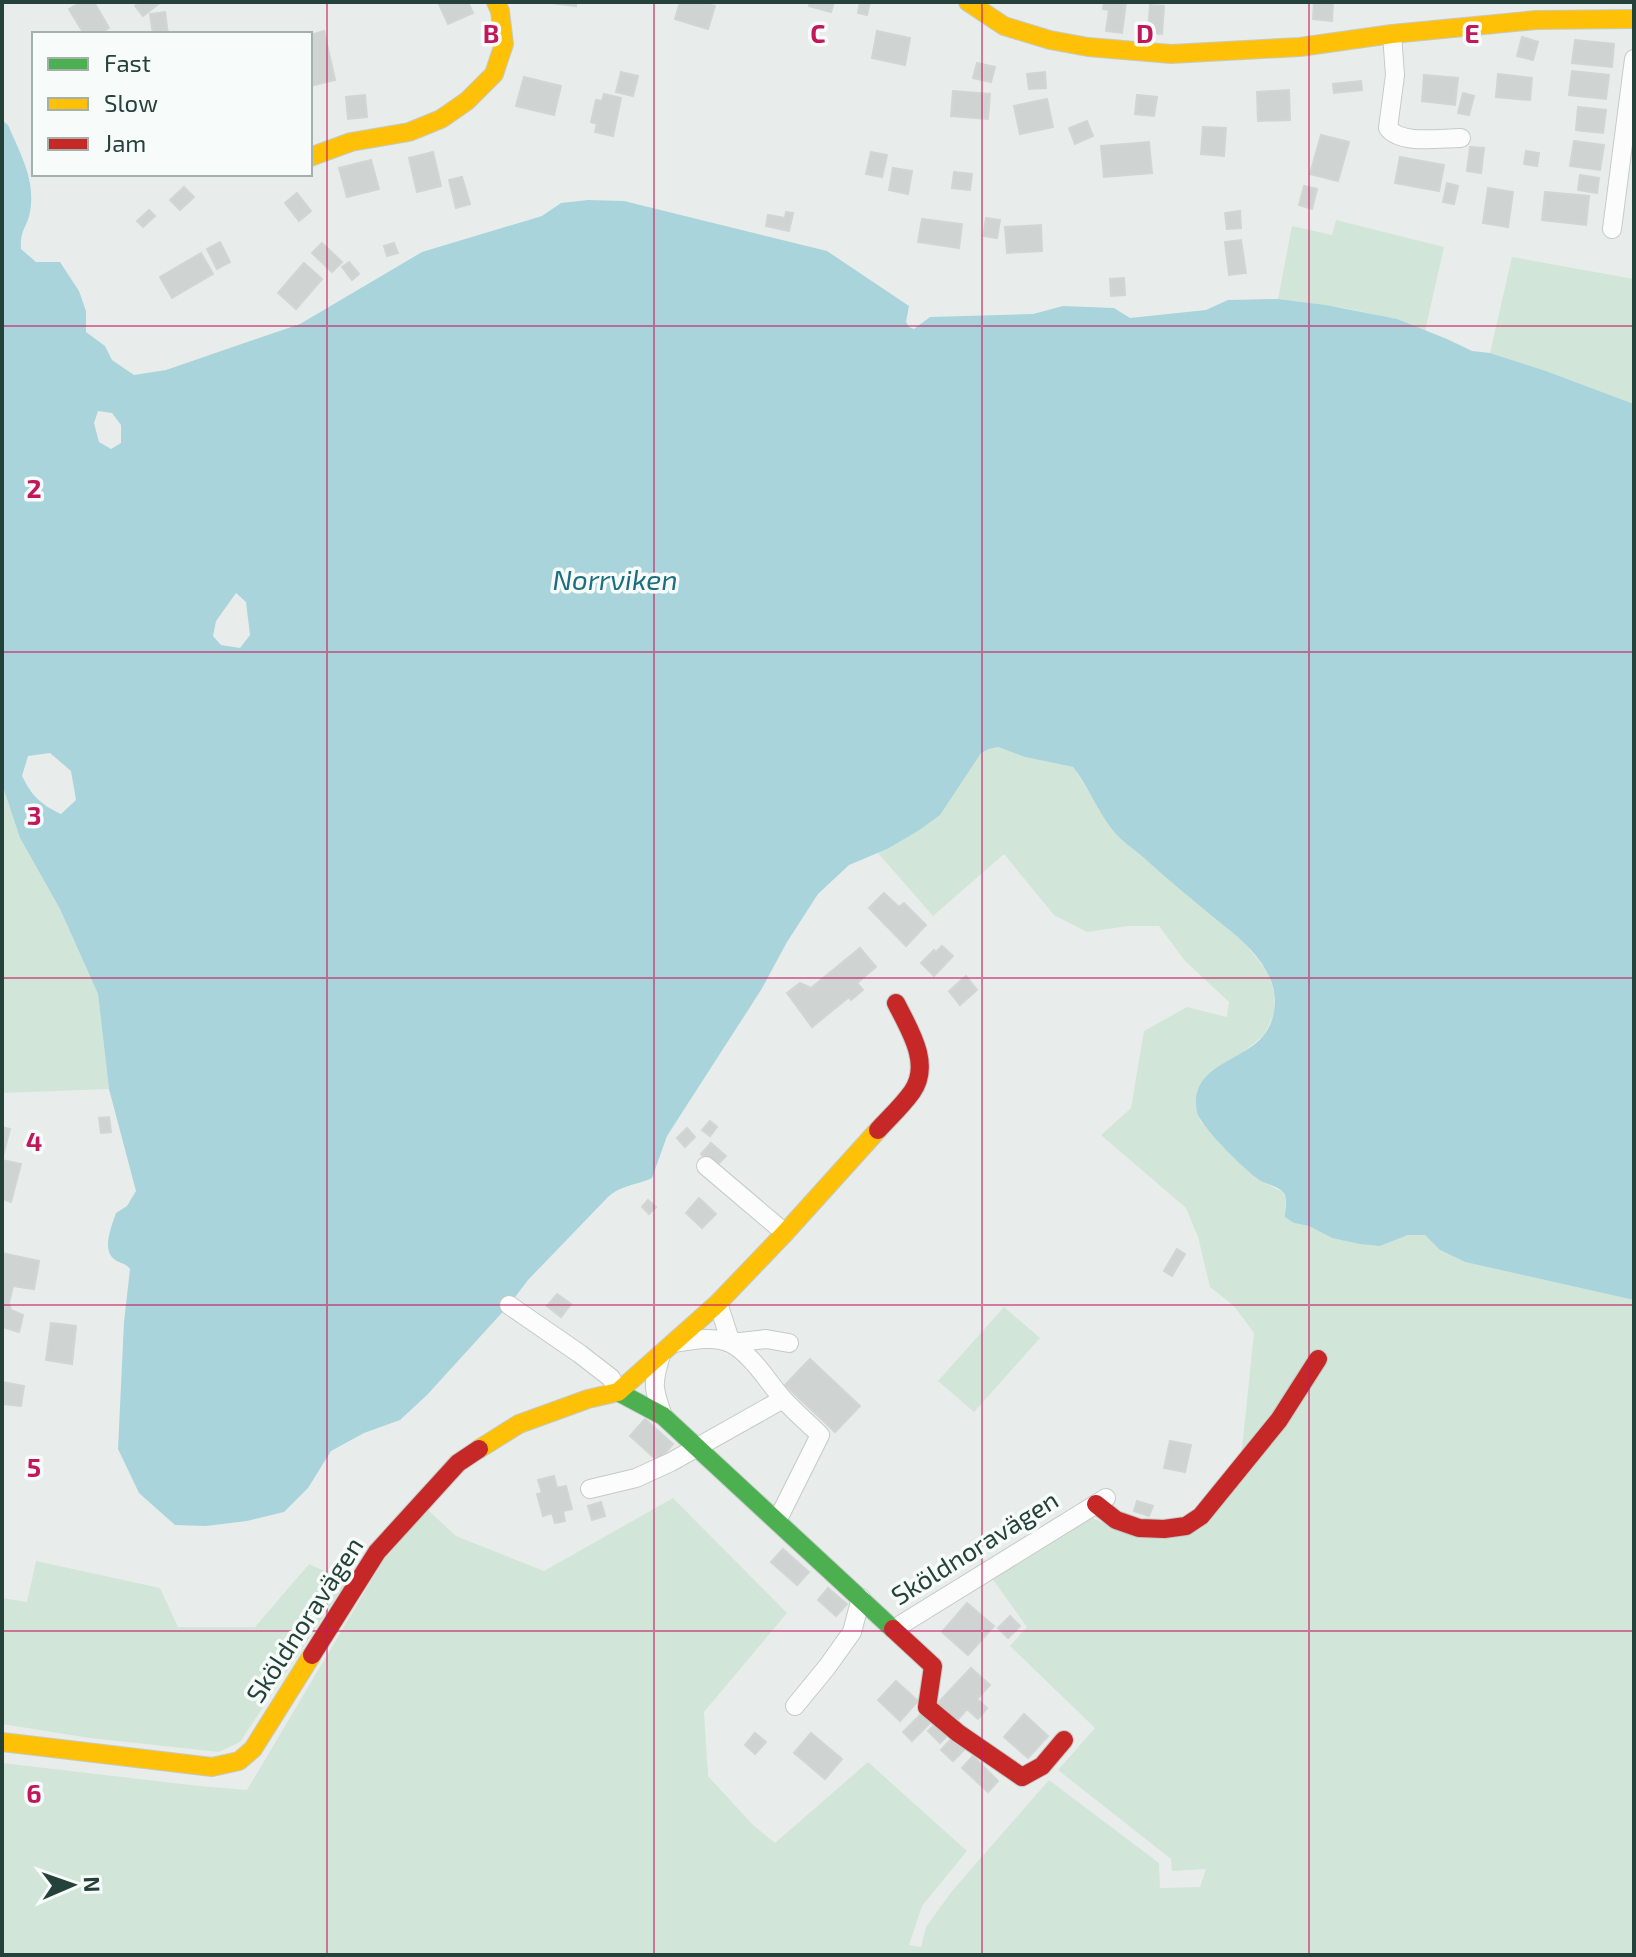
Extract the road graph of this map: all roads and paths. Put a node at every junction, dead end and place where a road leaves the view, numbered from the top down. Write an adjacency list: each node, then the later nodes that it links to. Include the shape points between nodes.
1 (496, 2): 7 (street, via 504,44 494,74 467,101 409,132 351,142)
2 (968, 2): 4 (street, via 1004,26 1050,40 1171,54 1300,47)
3 (1634, 19): 4 (street, via 1536,20)
4 (1392, 34): 6 (street, via 1395,75 1388,128 1405,138)
5 (1634, 59): 8 (street)
6 (1461, 138)
7 (312, 156)
8 (1612, 229)
9 (896, 1003): 11 (street, Sköldnoravägen, via 921,1066 914,1090)
10 (706, 1166): 11 (street)
11 (785, 1233): 12 (street, Sköldnoravägen)
12 (718, 1303): 14 (street); 16 (street, Sköldnoravägen)
13 (509, 1305): 18 (street, via 611,1378)
14 (731, 1343): 15 (street); 16 (street, via 697,1339); 19 (street, via 760,1368)
15 (789, 1343)
16 (668, 1349): 18 (street, Sköldnoravägen); 20 (street, via 653,1381)
17 (1318, 1359): 25 (street, Sköldnoravägen, via 1279,1420 1201,1516 1186,1526 1139,1528 1116,1520 1101,1501)
18 (618, 1392): 20 (street, Sköldnoravägen); 28 (street, Sköldnoravägen, via 519,1424 458,1463 377,1552 253,1749 239,1761 212,1767)
19 (783, 1399): 21 (street); 23 (street, via 820,1435)
20 (663, 1416): 21 (street, Sköldnoravägen)
21 (697, 1447): 22 (street, via 636,1478); 23 (street, Sköldnoravägen)
22 (590, 1489)
23 (777, 1521): 24 (street, Sköldnoravägen)
24 (861, 1598): 25 (street, Sköldnoravägen); 26 (street, via 852,1632)
25 (894, 1629): 27 (street, via 933,1666 927,1707 1022,1777 1042,1766)
26 (795, 1706)
27 (1064, 1740)
28 (2, 1742)

